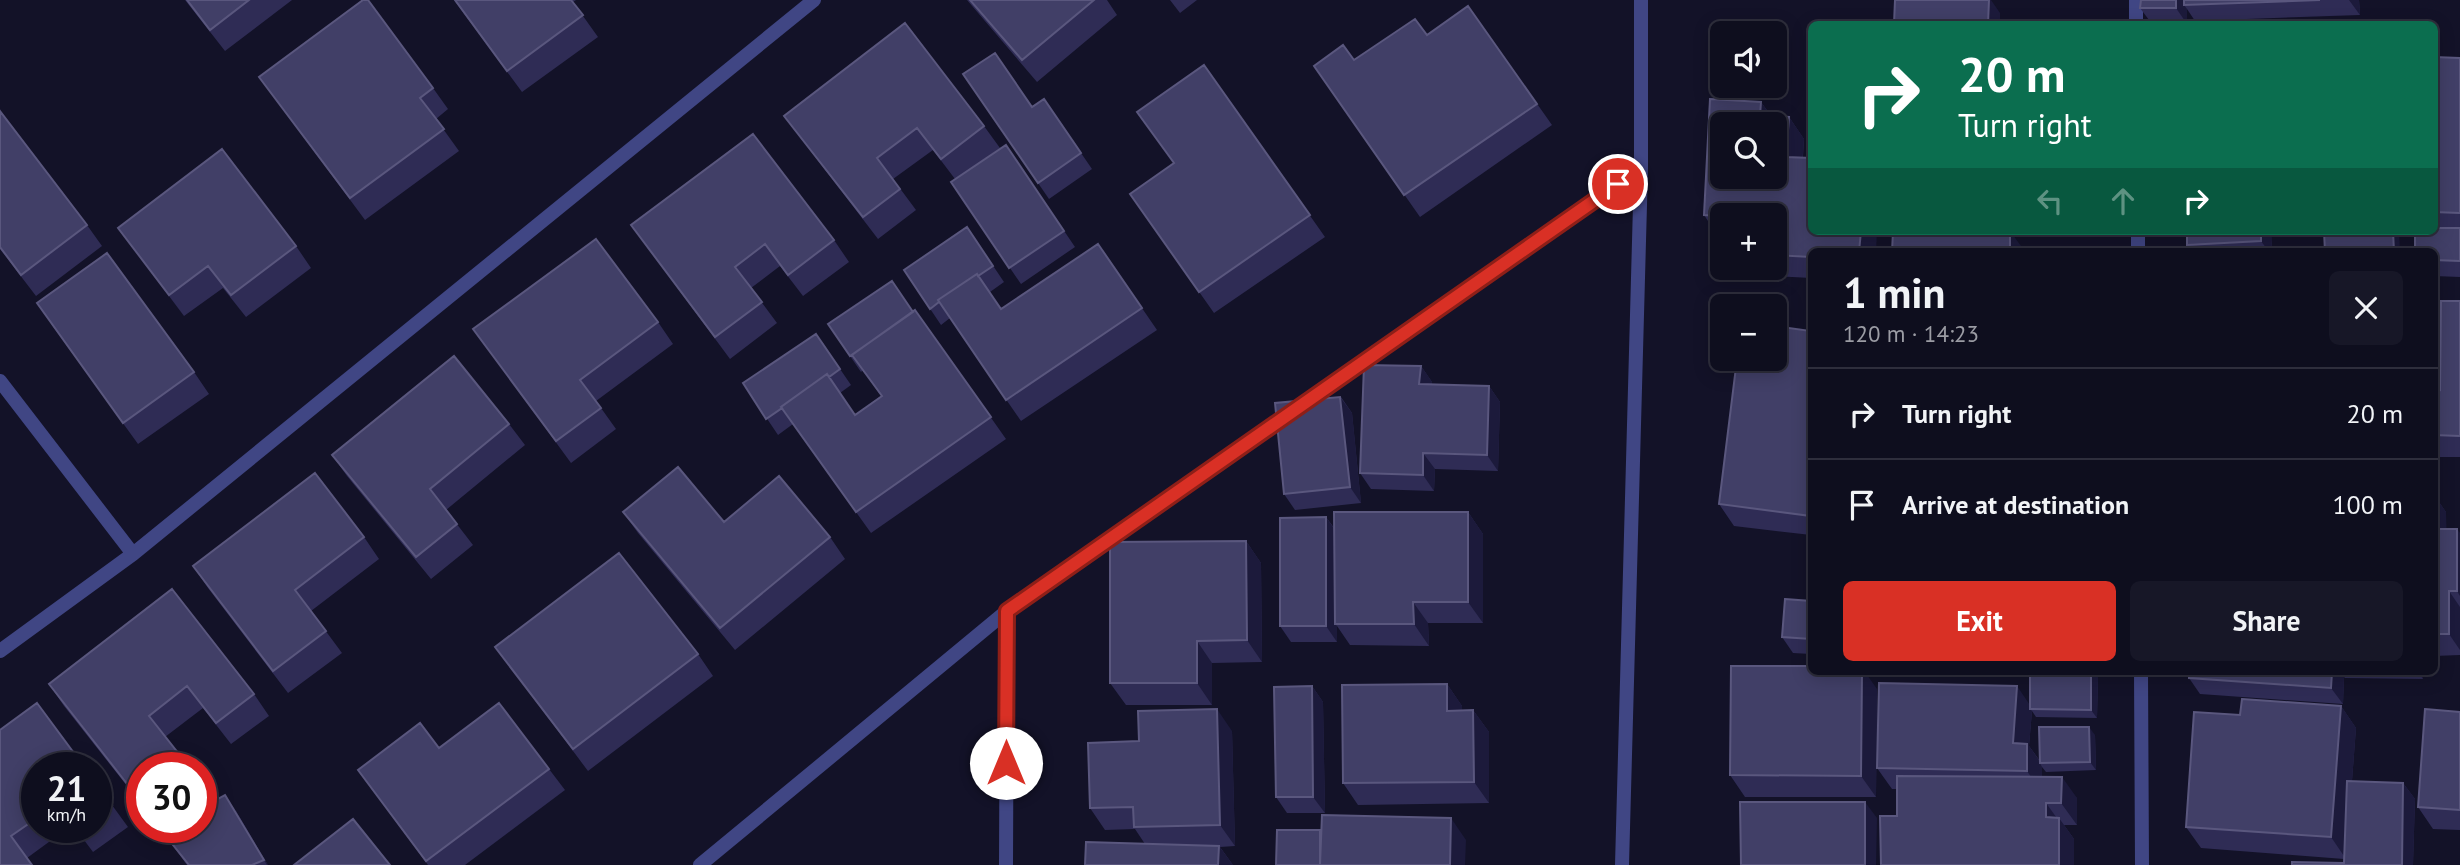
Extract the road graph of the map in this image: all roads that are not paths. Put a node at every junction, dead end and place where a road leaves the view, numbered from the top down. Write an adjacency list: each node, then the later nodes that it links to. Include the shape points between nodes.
1 (814, 0): 7 (street)
2 (1642, 0): 5 (street)
3 (2136, 0): 4 (street)
4 (2136, 21)
5 (1641, 168): 8 (street); 13 (street)
6 (0, 381): 7 (street)
7 (133, 554): 9 (street)
8 (1007, 611): 11 (street); 12 (street)
9 (0, 651)
10 (2141, 675): 14 (street)
11 (700, 865)
12 (1006, 865)
13 (1622, 865)
14 (2142, 865)

